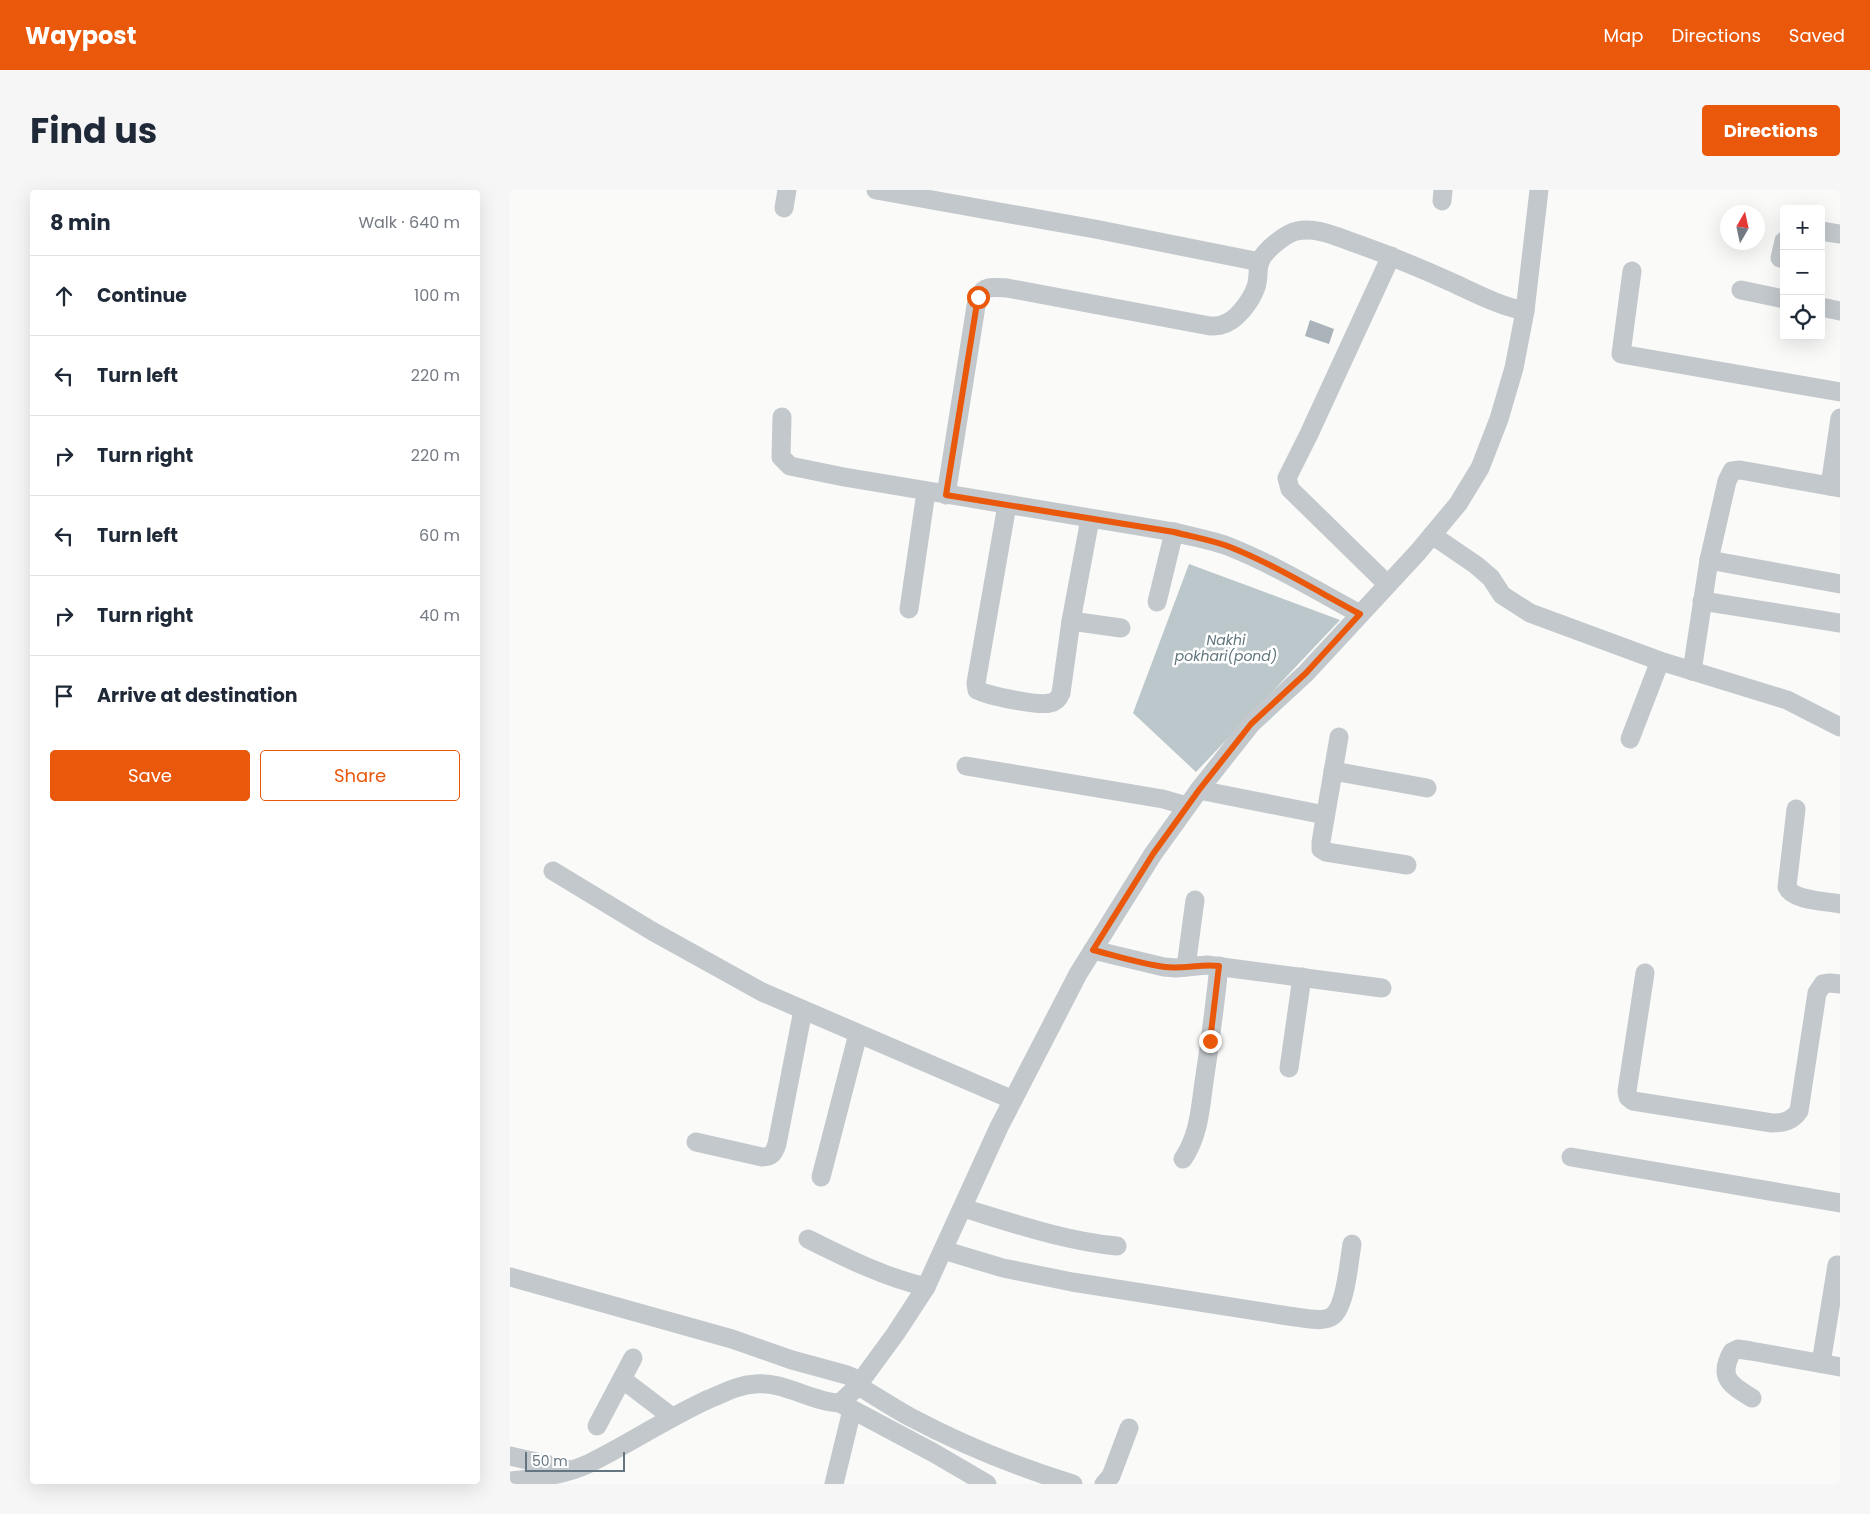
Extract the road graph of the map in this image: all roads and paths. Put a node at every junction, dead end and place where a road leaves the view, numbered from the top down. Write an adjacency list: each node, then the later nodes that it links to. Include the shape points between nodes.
1 (876, 190): 6 (street)
2 (1539, 190): 11 (street)
3 (1825, 232): 4 (street)
4 (1840, 234)
5 (1391, 256): 6 (street, via 1311,229 1296,231 1281,240 1266,252); 11 (street, via 1499,304); 24 (street, via 1286,478 1290,489)
6 (1260, 262): 18 (street, via 1257,286 1249,302 1221,326 1007,288 987,287 981,291)
7 (1632, 271): 13 (street, via 1622,354)
8 (1741, 290): 9 (street)
9 (1780, 298)
10 (1825, 308): 12 (street)
11 (1525, 311): 22 (street, via 1514,368 1480,468 1458,504)
12 (1840, 311)
13 (1840, 392)
14 (782, 417): 17 (street, via 781,457 790,466)
15 (1840, 418): 16 (street)
16 (1835, 487): 23 (street, via 1732,471)
17 (926, 492): 18 (street); 28 (street)
18 (946, 495): 19 (street)
19 (1007, 505): 20 (street); 30 (street, via 978,668 978,690 1034,702 1052,703 1058,699)
20 (1090, 519): 21 (street); 30 (street)
21 (1174, 532): 27 (street); 29 (street, via 1229,547)
22 (1432, 535): 24 (street); 33 (street, via 1476,565 1491,578 1502,595 1530,613)
23 (1708, 560): 25 (street); 26 (street)
24 (1386, 584): 29 (street)
25 (1840, 584)
26 (1702, 601): 31 (street); 34 (street)
27 (1157, 602)
28 (909, 609)
29 (1360, 614): 41 (street, via 1306,673 1251,724)
30 (1071, 621): 32 (street)
31 (1840, 623)
32 (1121, 628)
33 (1660, 661): 34 (street); 37 (street)
34 (1692, 671): 35 (street, via 1786,700)
35 (1840, 727)
36 (1338, 737): 39 (street)
37 (1630, 739)
38 (966, 766): 42 (street)
39 (1333, 771): 40 (street); 44 (street)
40 (1427, 788)
41 (1199, 790): 42 (street); 44 (street)
42 (1187, 806): 49 (street)
43 (1796, 809): 48 (street, via 1786,887 1789,893 1798,897)
44 (1325, 815): 45 (street, via 1321,848 1326,852)
45 (1407, 865)
46 (553, 871): 56 (street, via 762,992)
47 (1195, 900): 51 (street)
48 (1840, 904)
49 (1093, 950): 51 (street, via 1164,967); 59 (street)
50 (1219, 966): 51 (street); 53 (street); 62 (street, via 1198,1122 1194,1140)
51 (1186, 967)
52 (1645, 972): 54 (street, via 1628,1097 1633,1101 1772,1123 1788,1121 1798,1111 1817,993 1823,984)
53 (1302, 977): 55 (street); 58 (street)
54 (1840, 984)
55 (1382, 988)
56 (804, 1010): 57 (street); 60 (street, via 774,1153 768,1157)
57 (858, 1034): 59 (street); 63 (street)
58 (1289, 1068)
59 (1013, 1100): 65 (street)
60 (696, 1142)
61 (1571, 1157): 64 (street)
62 (1183, 1159)
63 (822, 1177)
64 (1840, 1204)
65 (963, 1208): 68 (street, via 1088,1242); 69 (street)
66 (808, 1239): 72 (street, via 868,1268)
67 (1352, 1244): 69 (street, via 1338,1311 1323,1320 1072,1282 1003,1268)
68 (1117, 1246)
69 (943, 1250): 72 (street)
70 (1837, 1264): 74 (street)
71 (510, 1277): 77 (street, via 732,1338 792,1360 847,1375)
72 (926, 1287): 77 (street)
73 (633, 1358): 76 (street)
74 (1821, 1363): 75 (street); 78 (street, via 1738,1349 1732,1352 1727,1379)
75 (1840, 1366)
76 (622, 1379): 79 (street); 80 (street)
77 (852, 1394): 79 (street, via 811,1398 779,1385 757,1383 737,1387); 85 (street); 86 (street, via 934,1453); 87 (street, via 972,1447)
78 (1752, 1398)
79 (672, 1417): 83 (street, via 586,1465)
80 (597, 1426)
81 (1129, 1428): 88 (street, via 1111,1476)
82 (510, 1456): 83 (street)
83 (569, 1469): 84 (street, via 536,1479)
84 (510, 1481)
85 (834, 1484)
86 (987, 1484)
87 (1073, 1484)
88 (1104, 1484)

